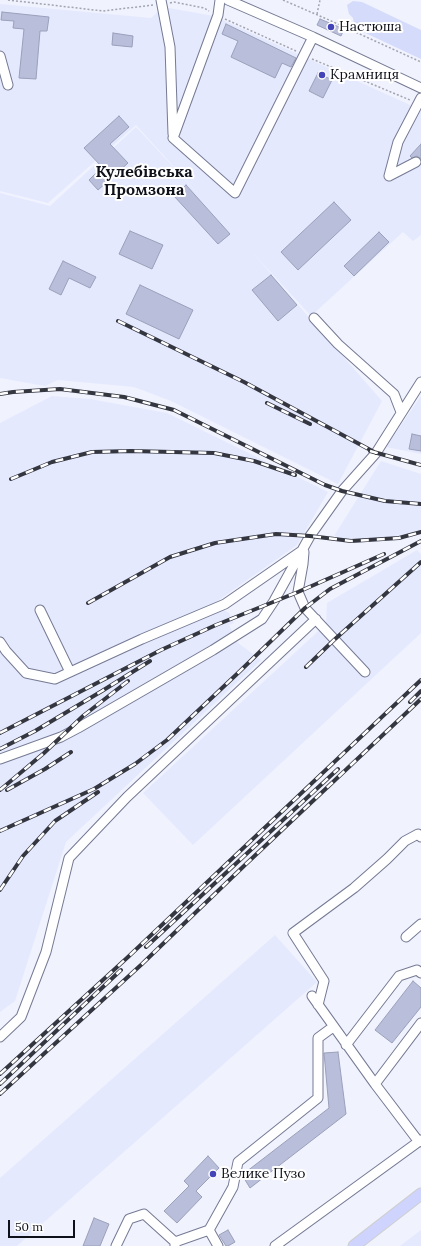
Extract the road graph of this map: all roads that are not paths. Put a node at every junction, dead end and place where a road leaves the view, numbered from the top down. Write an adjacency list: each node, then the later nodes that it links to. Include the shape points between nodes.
1 (161, 0): 9 (street, via 170,47)
2 (220, 0): 9 (street, via 218,15)
3 (228, 0): 4 (street)
4 (313, 37): 7 (street); 9 (street, via 235,193)
5 (0, 56): 6 (street)
6 (8, 86)
7 (421, 88)
8 (421, 98): 10 (street, via 398,142 390,176)
9 (173, 138)
10 (416, 162)
11 (314, 318): 13 (street, via 338,344 394,394)
12 (421, 383): 13 (street)
13 (401, 412): 14 (street, via 376,453 342,491 310,536)
14 (304, 549): 16 (street, via 298,592 305,608); 18 (street, via 225,604); 20 (street, via 262,619 78,728 61,737)
15 (40, 610): 18 (street)
16 (316, 620): 19 (street); 29 (street, via 127,797 69,858 46,952 21,1017)
17 (0, 642): 18 (street, via 26,673 55,679)
18 (70, 672)
19 (365, 672)
20 (0, 759)
21 (421, 837): 26 (street, via 418,834 405,841 354,888 292,933 324,981)
22 (421, 924): 23 (street)
23 (406, 936)
24 (421, 973): 30 (street, via 417,970 399,976)
25 (312, 996): 26 (street)
26 (318, 1005): 28 (street)
27 (421, 1022): 31 (street)
28 (333, 1027): 30 (street); 34 (street, via 318,1038 318,1098 238,1162 233,1187)
29 (0, 1037)
30 (346, 1045): 31 (street)
31 (374, 1084): 32 (street)
32 (420, 1141): 38 (street)
33 (421, 1194): 39 (main road)
34 (209, 1230): 35 (street); 37 (street)
35 (175, 1244): 36 (street, via 144,1214 129,1219)
36 (116, 1246)
37 (218, 1246)
38 (276, 1246)
39 (354, 1246)

